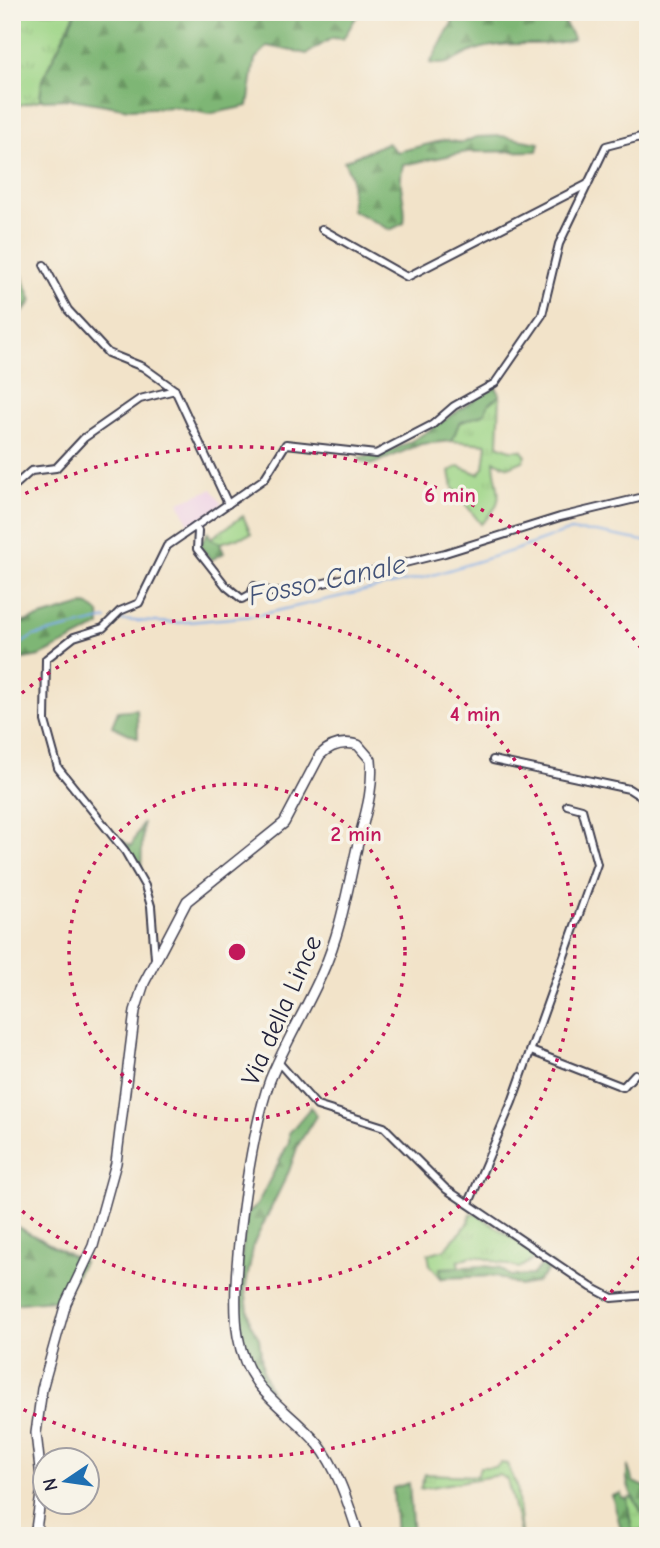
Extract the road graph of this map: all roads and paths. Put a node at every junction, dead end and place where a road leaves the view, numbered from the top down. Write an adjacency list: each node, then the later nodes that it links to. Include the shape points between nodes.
1 (648, 135): 2 (street, via 606,146)
2 (588, 184): 3 (street, via 407,277); 8 (street, via 559,244 542,315 495,383 454,406 432,425 376,454 286,444 264,479)
3 (322, 229)
4 (44, 265): 5 (street, via 68,310 108,353 143,367)
5 (175, 390): 6 (street, via 140,399 84,438 56,468 31,471); 8 (street)
6 (12, 488)
7 (648, 496): 9 (street, via 300,589 275,593 254,586 242,599 197,549)
8 (228, 504): 9 (street)
9 (195, 527): 13 (street, via 167,546 139,603 120,611 103,628 74,637 46,659 44,678 45,721 58,768 125,851 145,886)
10 (493, 760): 11 (street, via 629,789)
11 (648, 801)
12 (567, 805): 14 (street, via 582,809 597,864)
13 (155, 958): 15 (street, Via della Lince, via 178,914 198,890 284,823 320,755 335,745 358,745 371,760 373,776 337,935); 19 (street, Via della Lince, via 135,1011 116,1163 93,1246 66,1303 44,1377 36,1433 42,1487)
14 (531, 1051): 16 (street, via 623,1087); 17 (street)
15 (279, 1063): 17 (street, via 317,1106 384,1127 446,1189); 20 (street, Via della Lince, via 262,1105 250,1172 237,1267 239,1340 262,1393 320,1447 351,1509)
16 (635, 1074)
17 (469, 1203): 18 (street, via 612,1298)
18 (648, 1295)
19 (35, 1536)
20 (359, 1536)

